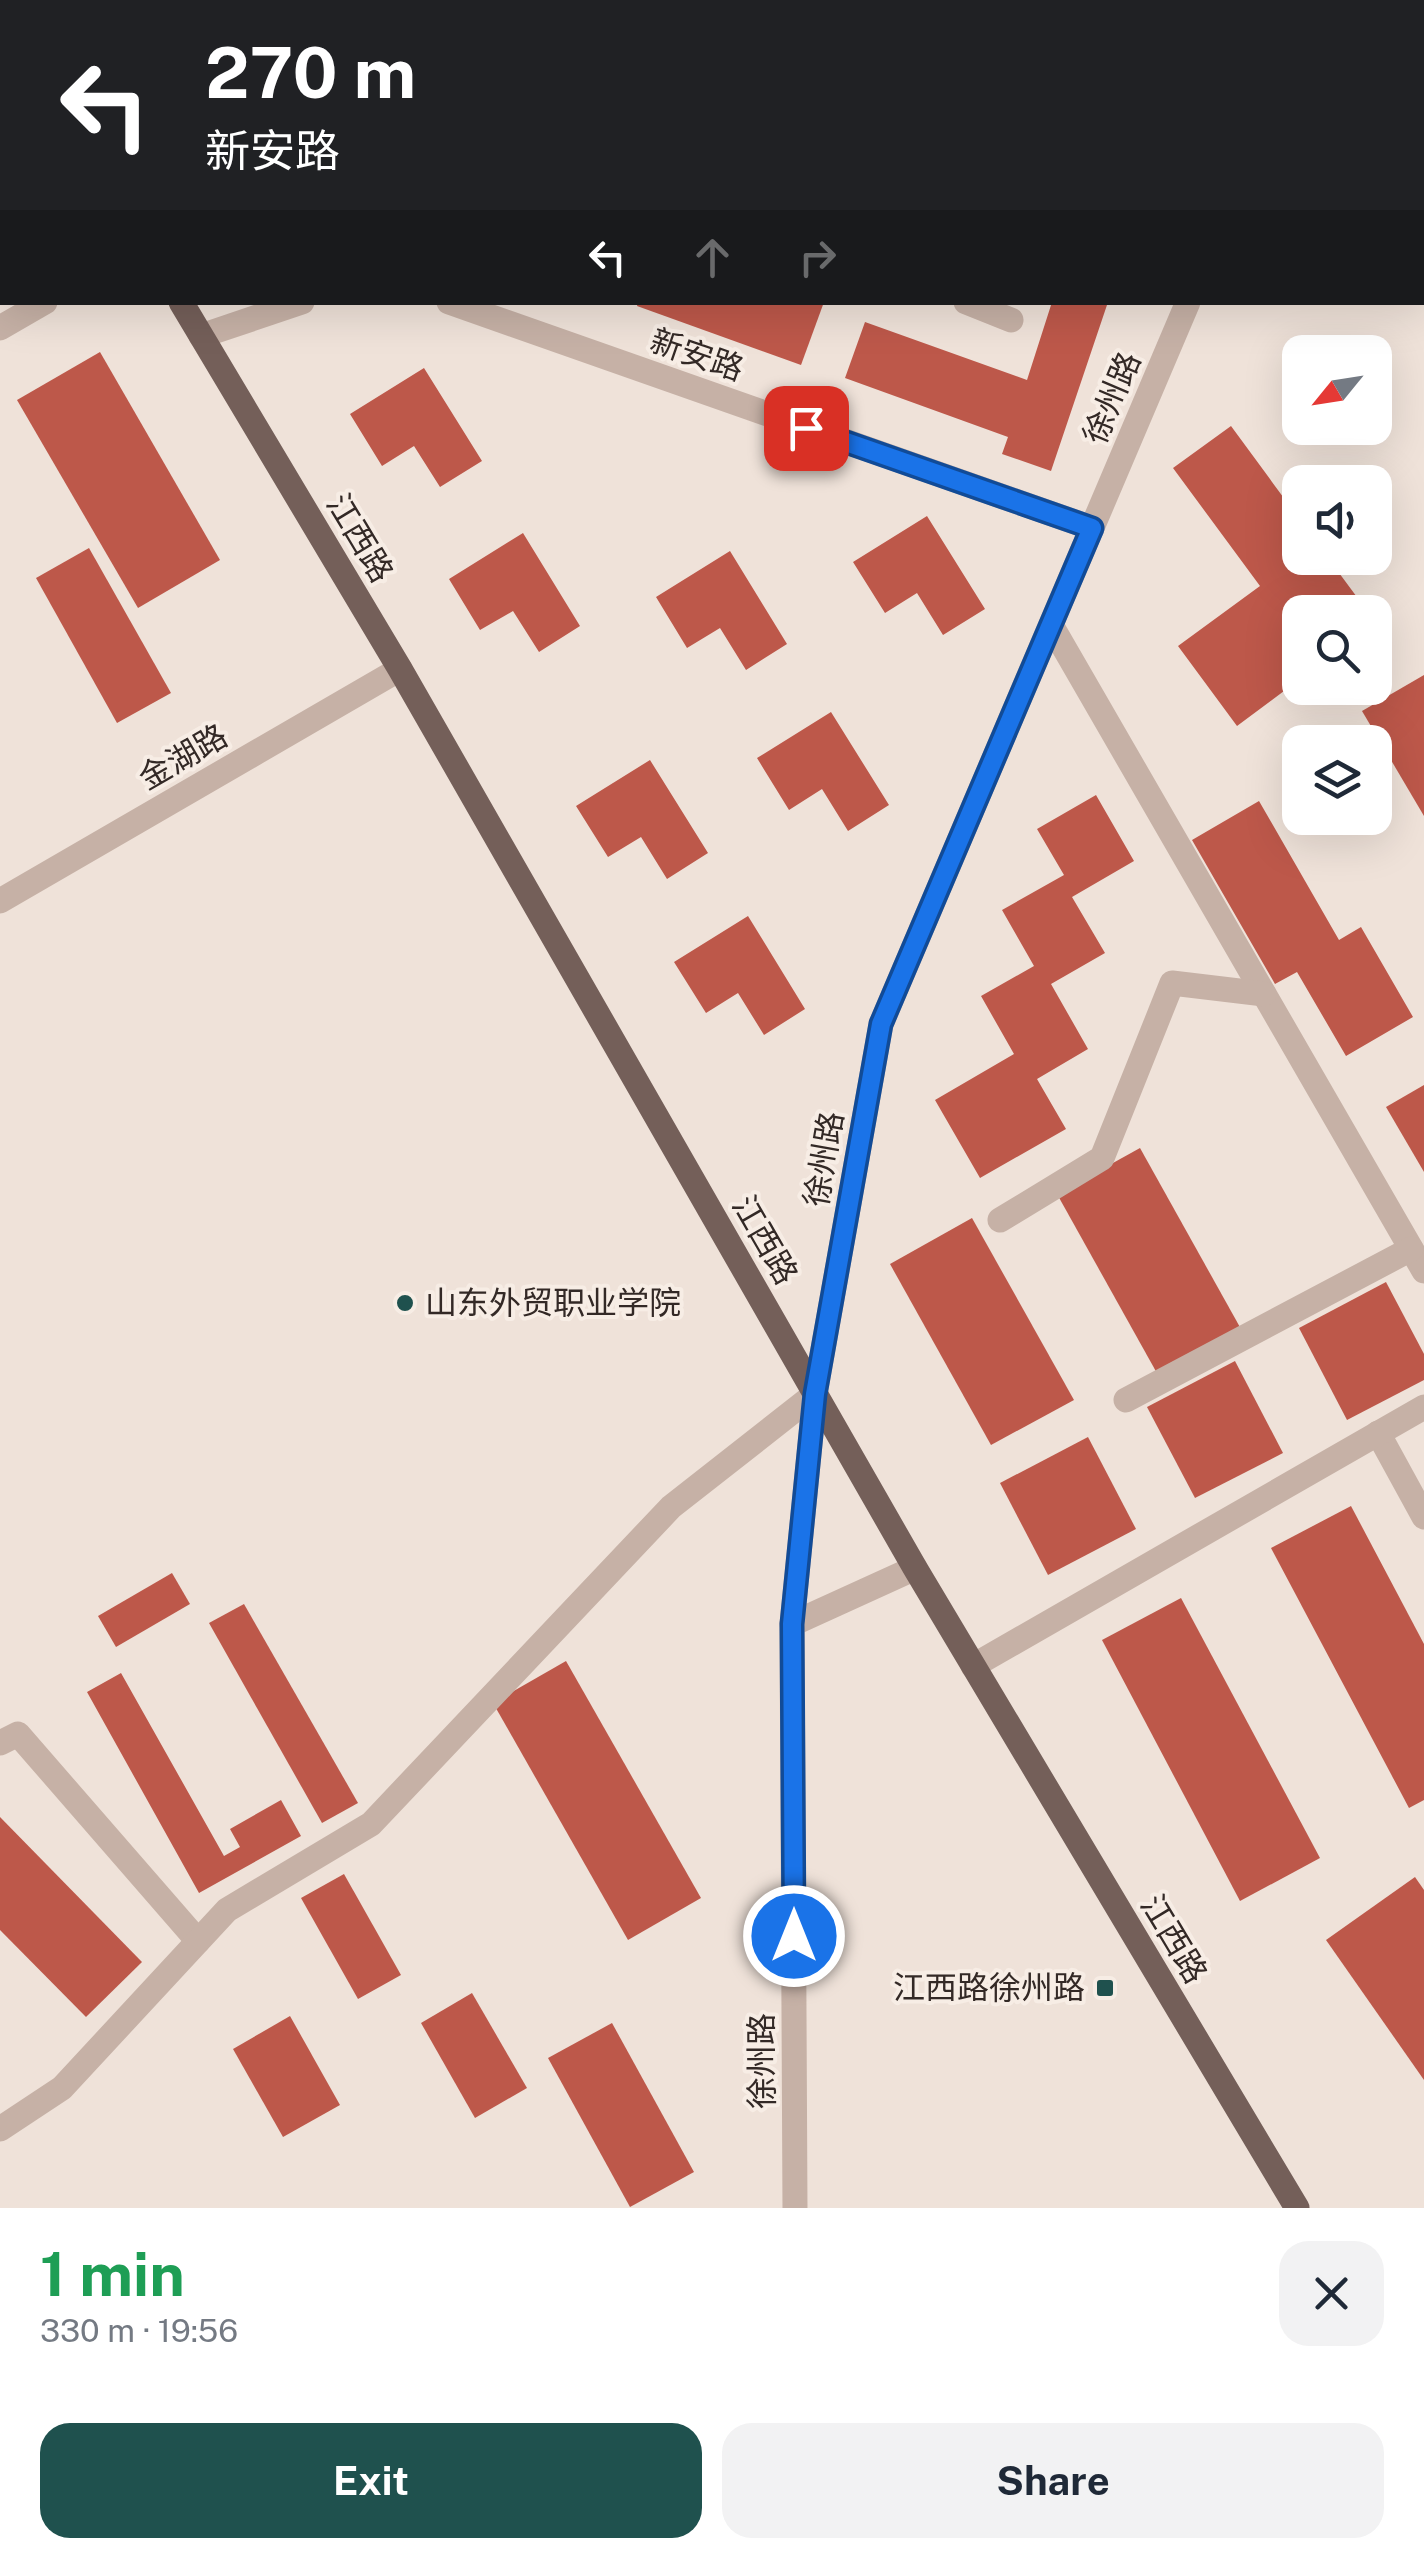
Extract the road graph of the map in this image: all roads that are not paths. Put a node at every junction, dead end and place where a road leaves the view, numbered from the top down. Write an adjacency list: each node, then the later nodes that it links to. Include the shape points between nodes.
1 (40, 305): 8 (street)
2 (188, 305): 9 (main road, 江西路)
3 (293, 305): 9 (street)
4 (459, 305): 10 (street, 新安路)
5 (973, 305): 7 (street)
6 (1187, 305): 10 (street, 徐州路)
7 (1010, 320)
8 (0, 328)
9 (201, 336): 12 (main road, 江西路)
10 (1092, 528): 11 (street, 徐州路)
11 (1051, 625): 14 (street); 17 (street, 徐州路, via 881,1024)
12 (400, 669): 13 (street, 金湖路); 17 (main road, 江西路)
13 (0, 901)
14 (1264, 994): 15 (street, via 1172,983 1102,1158); 16 (street)
15 (1000, 1220)
16 (1418, 1260): 18 (street)
17 (815, 1394): 22 (main road, 江西路); 23 (street, 徐州路); 26 (street, via 671,1506 371,1824 227,1910)
18 (1126, 1400)
19 (1424, 1407): 20 (street)
20 (1378, 1433): 21 (street); 24 (street)
21 (1424, 1517)
22 (914, 1568): 23 (street); 24 (main road, 江西路)
23 (792, 1624): 28 (street, 徐州路)
24 (973, 1666): 29 (main road, 江西路)
25 (0, 1743): 26 (street, via 18,1734)
26 (198, 1941): 27 (street, via 62,2088)
27 (0, 2129)
28 (795, 2208)
29 (1297, 2208)

